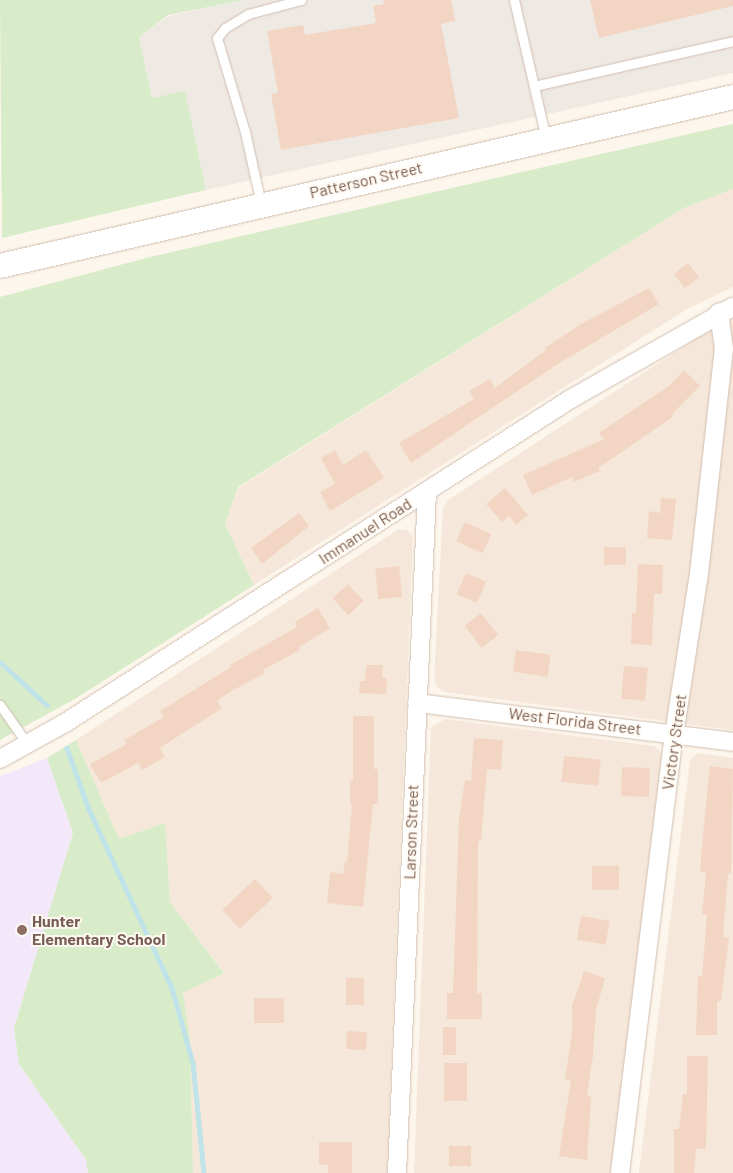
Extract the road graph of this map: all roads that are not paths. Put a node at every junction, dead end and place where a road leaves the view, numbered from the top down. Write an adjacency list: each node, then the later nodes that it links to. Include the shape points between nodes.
1 (301, 0): 7 (lane, via 248,14 225,28 217,38 245,132)
2 (514, 0): 4 (lane)
3 (733, 41): 4 (lane)
4 (534, 86): 6 (lane)
5 (733, 97): 6 (main road, Patterson Street)
6 (546, 139): 7 (main road, Patterson Street)
7 (261, 204): 8 (main road, Patterson Street)
8 (0, 266)
9 (726, 309): 10 (street, Immanuel Road, via 569,400); 13 (street, Victory Street, via 698,574)
10 (427, 492): 11 (street, Larson Street); 15 (street, Immanuel Road)
11 (416, 703): 13 (street, West Florida Street); 17 (street, Larson Street)
12 (0, 705): 15 (lane)
13 (674, 735): 14 (street, West Florida Street); 18 (street, Victory Street)
14 (733, 742)
15 (28, 745): 16 (street, Immanuel Road)
16 (0, 759)
17 (397, 1173)
18 (620, 1173)

